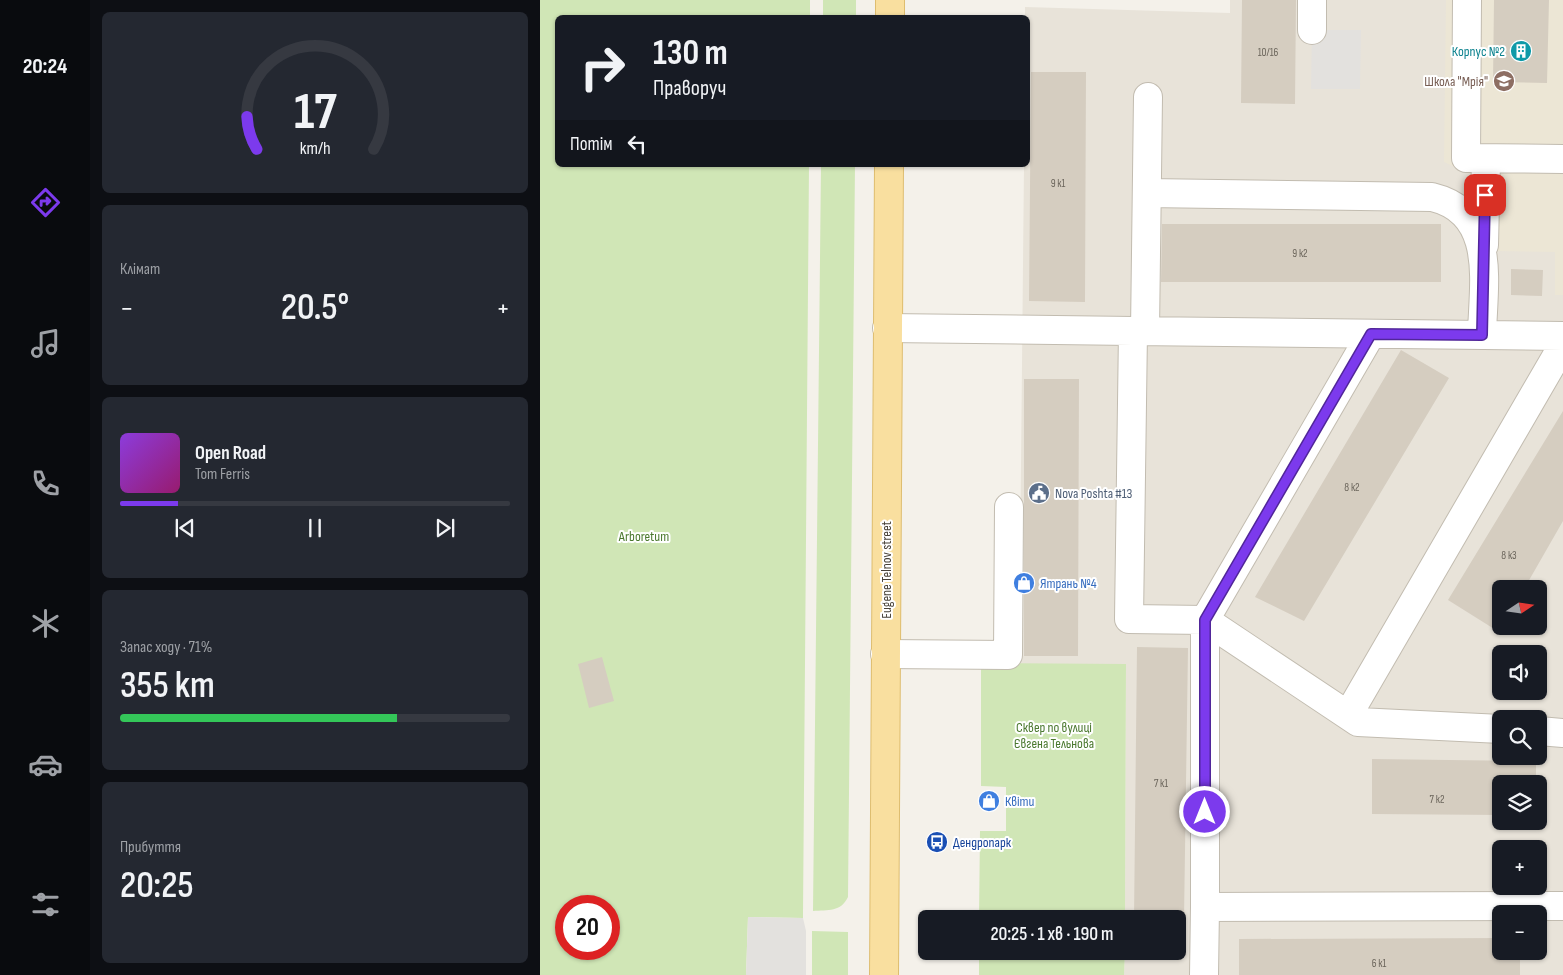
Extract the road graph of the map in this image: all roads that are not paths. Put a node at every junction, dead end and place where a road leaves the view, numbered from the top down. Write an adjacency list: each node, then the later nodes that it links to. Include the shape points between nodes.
1 (890, 0): 4 (main road)
2 (1312, 0): 5 (lane)
3 (1467, 0): 7 (lane, via 1466,158)
4 (890, 15)
5 (1312, 30)
6 (1148, 97): 10 (lane)
7 (1486, 159): 8 (lane); 11 (lane)
8 (1563, 159)
9 (889, 167): 12 (main road, Eugene Telnov street)
10 (1147, 193): 11 (lane, via 1432,197 1446,200 1463,212 1472,224); 13 (lane)
11 (1484, 254): 15 (lane)
12 (888, 328): 13 (lane); 20 (main road, Eugene Telnov street)
13 (1139, 331): 14 (lane); 19 (lane, via 1129,619)
14 (1371, 334): 15 (lane); 19 (lane)
15 (1482, 335): 16 (lane)
16 (1563, 336)
17 (1563, 344): 21 (lane)
18 (1009, 507): 20 (lane, via 1008,655)
19 (1205, 620): 21 (lane); 26 (lane)
20 (885, 654): 27 (main road, Eugene Telnov street)
21 (1348, 715): 22 (lane, via 1358,722)
22 (1492, 729)
23 (1547, 732): 24 (lane)
24 (1563, 733)
25 (1563, 906): 26 (lane)
26 (1204, 907): 28 (lane)
27 (884, 975)
28 (1204, 975)

